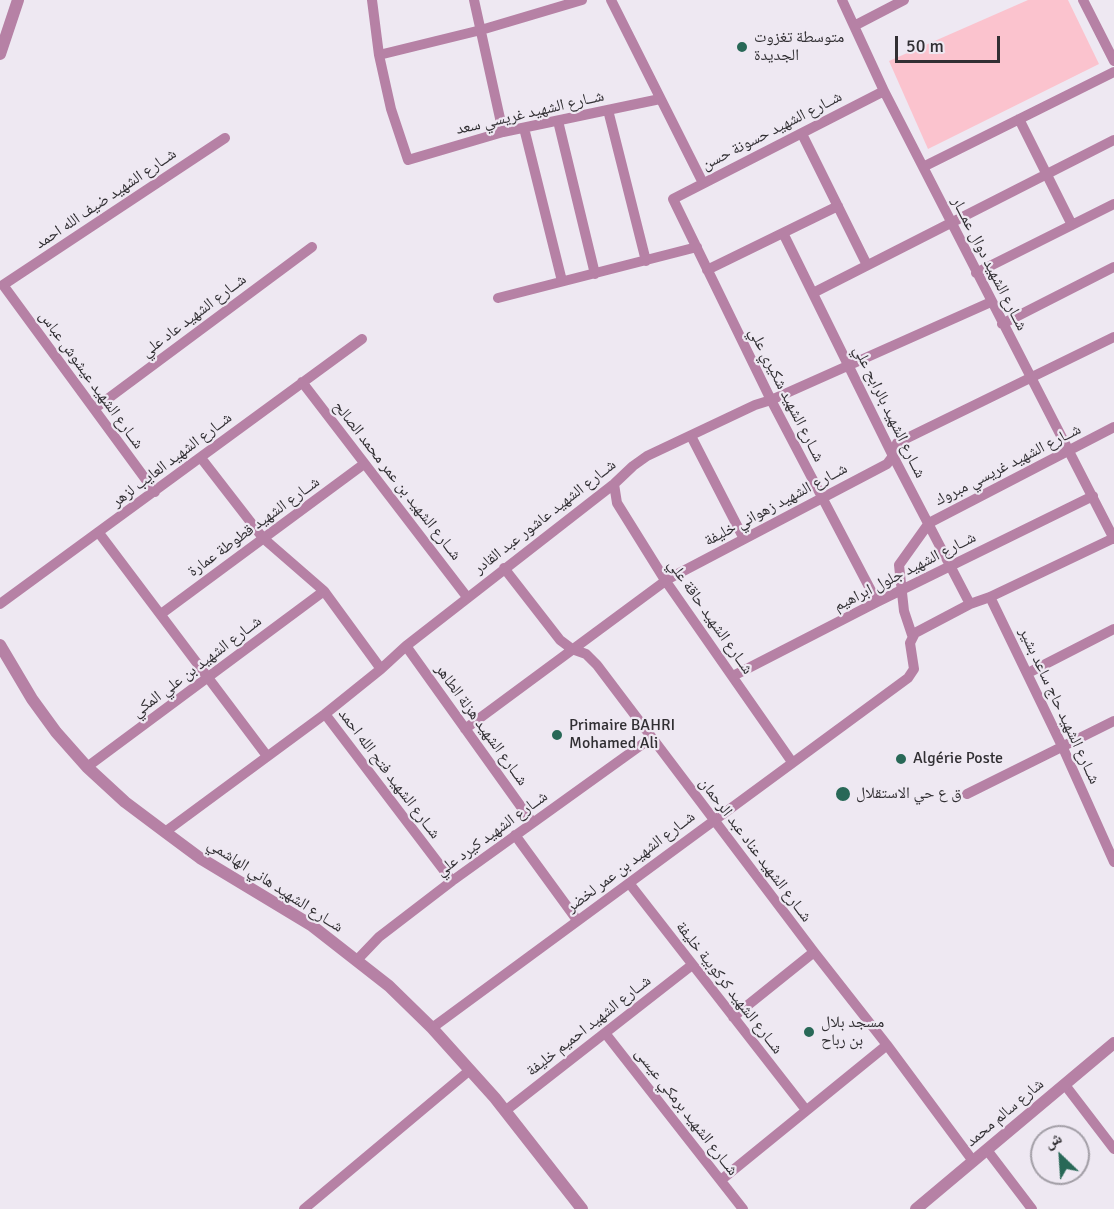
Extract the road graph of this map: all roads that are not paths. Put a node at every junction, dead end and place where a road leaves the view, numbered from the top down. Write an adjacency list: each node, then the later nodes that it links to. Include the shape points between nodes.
1 (18, 0): 11 (street)
2 (372, 0): 12 (street)
3 (474, 0): 10 (street)
4 (582, 0): 10 (street)
5 (611, 0): 16 (street)
6 (842, 0): 9 (street, شــارع الشهيد دوال عمـــار)
7 (904, 0): 9 (street)
8 (1083, 0): 13 (street)
9 (854, 26): 15 (street, شــارع الشهيد دوال عمـــار)
10 (481, 30): 12 (street); 21 (street)
11 (0, 54)
12 (379, 55): 21 (street, شــارع الشهيد غريسي سعد, via 408,160)
13 (1114, 62)
14 (1114, 72): 18 (street)
15 (884, 91): 22 (street, شــارع الشهيد حسونة حسن); 25 (street, شــارع الشهيد دوال عمـــار)
16 (660, 99): 17 (street, شــارع الشهيد غريسي سعد); 27 (street)
17 (608, 110): 19 (street, شــارع الشهيد غريسي سعد); 36 (street)
18 (1018, 119): 25 (street); 26 (street)
19 (558, 121): 20 (street, شــارع الشهيد غريسي سعد); 41 (street)
20 (524, 128): 21 (street, شــارع الشهيد غريسي سعد); 42 (street)
21 (503, 132)
22 (802, 134): 27 (street, شــارع الشهيد حسونة حسن); 30 (street)
23 (225, 138): 43 (street, شــارع الشهيد ضيف الله احمد)
24 (1114, 140): 26 (street)
25 (923, 167): 31 (street, شــارع الشهيد دوال عمـــار)
26 (1046, 174): 31 (street); 32 (street)
27 (703, 183): 28 (street, شــارع الشهيد حسونة حسن)
28 (673, 199): 35 (street, شــارع الشهيد شكيري علي)
29 (1114, 204): 32 (street)
30 (838, 206): 33 (street); 37 (street)
31 (951, 222): 37 (street); 40 (street, شــارع الشهيد دوال عمـــار)
32 (1072, 225): 40 (street)
33 (783, 232): 39 (street); 44 (street, شــارع الشهيد بالرابح علي)
34 (312, 247): 54 (street, شــارع الشهيد عاد علي)
35 (696, 247): 36 (street); 39 (street, شــارع الشهيد شكيري علي)
36 (646, 261): 41 (street)
37 (867, 265): 44 (street)
38 (1114, 267): 47 (street)
39 (707, 270): 53 (street, شــارع الشهيد شكيري علي)
40 (976, 273): 46 (street, شــارع الشهيد دوال عمـــار)
41 (595, 274): 42 (street)
42 (562, 281): 45 (street)
43 (3, 285): 54 (street, شــارع الشهيد عيشوش عباس)
44 (813, 293): 50 (street, شــارع الشهيد بالرابح علي)
45 (498, 298)
46 (991, 302): 47 (street, شــارع الشهيد دوال عمـــار); 50 (street, شــارع الشهيد عاشور عبد القادر)
47 (1002, 324): 51 (street, شــارع الشهيد دوال عمـــار)
48 (1114, 337): 51 (street, شــارع الشهيد زهواني خليفة)
49 (362, 339): 52 (street, شــارع الشهيد العايب لزهر)
50 (849, 365): 53 (street, شــارع الشهيد عاشور عبد القادر); 58 (street, شــارع الشهيد بالرابح علي)
51 (1031, 378): 57 (street, شــارع الشهيد دوال عمـــار); 58 (street, شــارع الشهيد زهواني خليفة, via 897,443)
52 (302, 382): 59 (street, شــارع الشهيد العايب لزهر); 60 (street, شــارع الشهيد بن عمر محمد الصالح)
53 (771, 400): 56 (street, شــارع الشهيد عاشور عبد القادر); 64 (street, شــارع الشهيد شكيري علي)
54 (94, 409): 62 (street, شــارع الشهيد عيشوش عباس)
55 (1114, 427): 57 (street, شــارع الشهيد غريسي مبروك)
56 (691, 436): 61 (street, شــارع الشهيد عاشور عبد القادر, via 647,456); 70 (street)
57 (1069, 450): 63 (street, شــارع الشهيد دوال عمـــار); 66 (street, شــارع الشهيد غريسي مبروك)
58 (893, 456): 64 (street, شــارع الشهيد زهواني خليفة, via 887,464); 66 (street, شــارع الشهيد بالرابح علي)
59 (201, 458): 62 (street, شــارع الشهيد العايب لزهر); 68 (street)
60 (364, 464): 68 (street, شــارع الشهيد قطوطة عمارة); 76 (street, شــارع الشهيد بن عمر محمد الصالح)
61 (614, 484): 72 (street, شــارع الشهيد عاشور عبد القادر); 73 (street, شــارع الشهيد حاقة علي, via 617,503)
62 (155, 492): 67 (street, شــارع الشهيد العايب لزهر)
63 (1093, 496): 65 (street, شــارع الشهيد دوال عمـــار); 71 (street, شــارع الشهيد جلول ابراهيم)
64 (823, 498): 70 (street, شــارع الشهيد زهواني خليفة); 78 (street, شــارع الشهيد شكيري علي)
65 (1110, 518): 69 (street, شــارع الشهيد دوال عمـــار)
66 (929, 523): 71 (street, شــارع الشهيد بالرابح علي); 74 (street, شــارع الشهيد غريسي مبروك, via 899,565)
67 (99, 533): 79 (street, شــارع الشهيد العايب لزهر); 81 (street)
68 (263, 538): 75 (street); 81 (street, شــارع الشهيد قطوطة عمارة)
69 (1114, 538): 77 (street)
70 (744, 539): 73 (street, شــارع الشهيد زهواني خليفة)
71 (950, 566): 74 (street, شــارع الشهيد جلول ابراهيم); 80 (street, شــارع الشهيد بالرابح علي)
72 (504, 568): 76 (street, شــارع الشهيد عاشور عبد القادر); 86 (street, شــارع الشهيد عناد عبد الرحمان, via 560,640)
73 (665, 580): 86 (street, شــارع الشهيد زهواني خليفة); 89 (street, شــارع الشهيد حاقة علي)
74 (902, 590): 78 (street, شــارع الشهيد جلول ابراهيم); 83 (street, شــارع الشهيد غريسي مبروك)
75 (324, 591): 87 (street); 90 (street, شــارع الشهيد بن علي المكي)
76 (468, 597): 85 (street, شــارع الشهيد عاشور عبد القادر)
77 (990, 597): 80 (street); 88 (street, شــارع الشهيد حاج ساعد بشير)
78 (877, 602): 89 (street, شــارع الشهيد جلول ابراهيم)
79 (0, 604)
80 (970, 604): 83 (street)
81 (161, 614): 90 (street)
82 (1114, 629): 88 (street)
83 (912, 635): 91 (street, شــارع الشهيد غريسي مبروك, via 914,669)
84 (0, 645): 99 (street, شــارع الشهيد هاني الهاشمي, via 32,699)
85 (406, 646): 87 (street, شــارع الشهيد عاشور عبد القادر); 94 (street, شــارع الشهيد هزلة الطاهر)
86 (572, 649): 94 (street, شــارع الشهيد زهواني خليفة); 95 (street, شــارع الشهيد عناد عبد الرحمان, via 586,654 597,665)
87 (381, 669): 92 (street, شــارع الشهيد عاشور عبد القادر)
88 (1028, 673): 96 (street, شــارع الشهيد حاج ساعد بشير)
89 (732, 676): 98 (street, شــارع الشهيد حاقة علي)
90 (208, 677): 97 (street); 99 (street, شــارع الشهيد بن علي المكي)
91 (908, 678): 98 (street, شــارع الشهيد بن عمر لخضر)
92 (325, 714): 97 (street, شــارع الشهيد عاشور عبد القادر); 107 (street, شــارع الشهيد فتح الله احمد)
93 (1114, 721): 96 (street)
94 (465, 729): 102 (street, شــارع الشهيد هزلة الطاهر)
95 (651, 738): 101 (street, شــارع الشهيد عناد عبد الرحمان); 102 (street, شــارع الشهيد كيرد علي)
96 (1063, 748): 100 (street); 105 (street, شــارع الشهيد حاج ساعد بشير)
97 (267, 756): 103 (street, شــارع الشهيد عاشور عبد القادر)
98 (792, 762): 101 (street, شــارع الشهيد بن عمر لخضر)
99 (87, 767): 103 (street, شــارع الشهيد هاني الهاشمي)
100 (967, 794)
101 (713, 819): 108 (street, شــارع الشهيد بن عمر لخضر); 110 (street, شــارع الشهيد عناد عبد الرحمان)
102 (532, 822): 104 (street, شــارع الشهيد كيرد علي)
103 (165, 832): 111 (street, شــارع الشهيد هاني الهاشمي, via 200,858 311,925)
104 (514, 836): 107 (street, شــارع الشهيد كيرد علي); 109 (street)
105 (1111, 843): 106 (street, شــارع الشهيد حاج ساعد بشير)
106 (1114, 862)
107 (452, 881): 111 (street, شــارع الشهيد كيرد علي, via 371,944)
108 (629, 884): 109 (street, شــارع الشهيد بن عمر لخضر); 112 (street, شــارع الشهيد كركوبية خليفة)
109 (578, 920): 114 (street, شــارع الشهيد بن عمر لخضر)
110 (814, 952): 113 (street); 117 (street, شــارع الشهيد عناد عبد الرحمان)
111 (357, 960): 114 (street, شــارع الشهيد هاني الهاشمي)
112 (692, 965): 113 (street, شــارع الشهيد كركوبية خليفة); 115 (street, شــارع الشهيد احميم خليفة)
113 (733, 1017): 120 (street, شــارع الشهيد كركوبية خليفة)
114 (432, 1028): 118 (street, شــارع الشهيد هاني الهاشمي)
115 (605, 1033): 121 (street, شــارع الشهيد احميم خليفة); 125 (street, شــارع الشهيد برمكي عيسى)
116 (1114, 1043): 119 (street, شارع سالم محمد)
117 (887, 1045): 120 (street); 124 (street, شــارع الشهيد عناد عبد الرحمان)
118 (470, 1070): 121 (street, شــارع الشهيد هاني الهاشمي); 126 (street)
119 (1065, 1085): 122 (street); 123 (street, شارع سالم محمد)
120 (806, 1110): 125 (street)
121 (505, 1111): 127 (street, شــارع الشهيد هاني الهاشمي)
122 (1114, 1149)
123 (987, 1150): 124 (street, شارع سالم محمد); 130 (street)
124 (973, 1161): 129 (street, شارع سالم محمد)
125 (721, 1180): 128 (street, شــارع الشهيد برمكي عيسى)
126 (304, 1209)
127 (582, 1209)
128 (743, 1209)
129 (916, 1209)
130 (1032, 1209)

